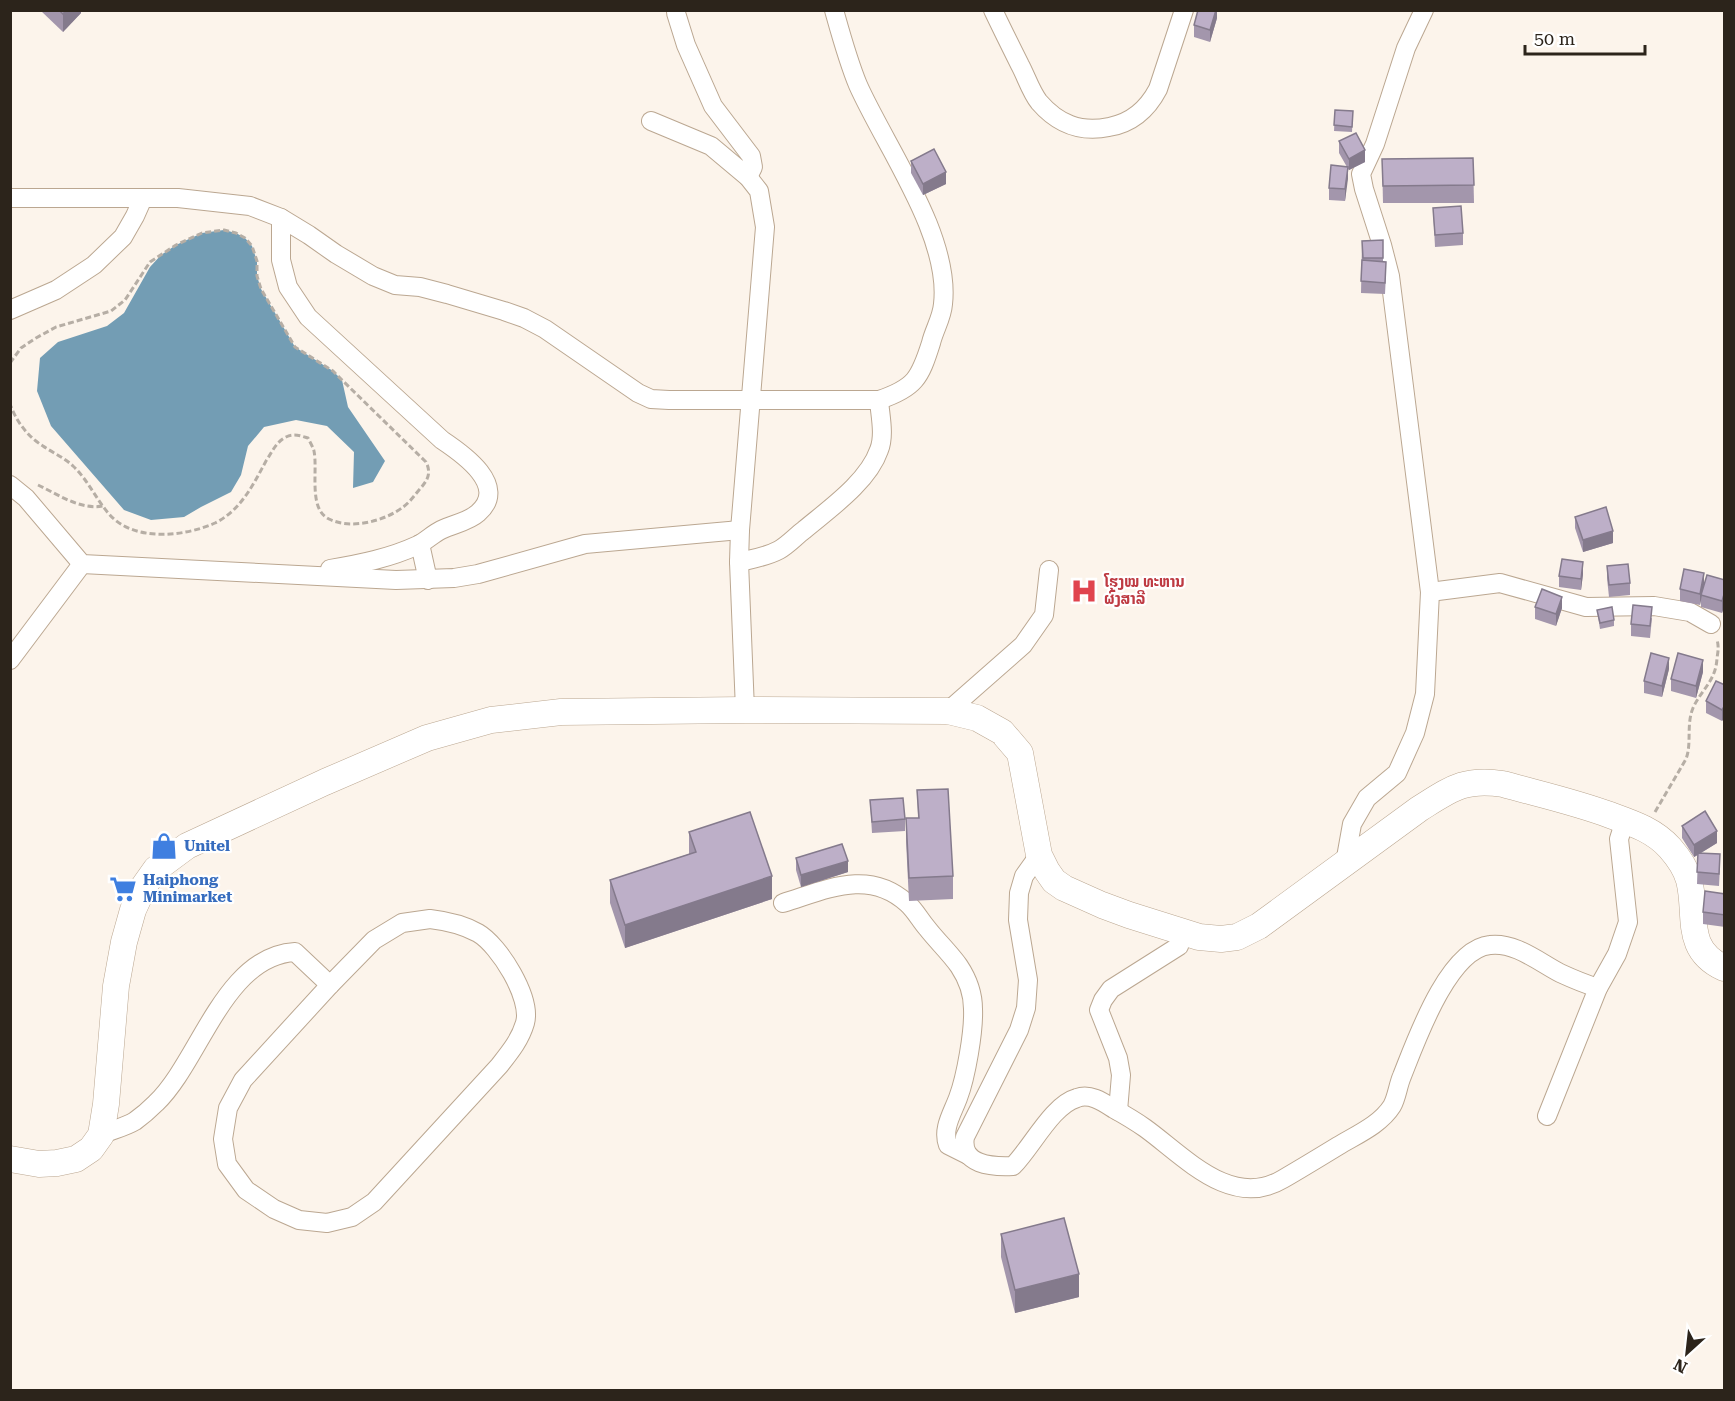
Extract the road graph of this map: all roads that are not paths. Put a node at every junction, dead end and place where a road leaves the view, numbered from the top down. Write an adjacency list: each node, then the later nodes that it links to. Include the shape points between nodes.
1 (834, 10): 13 (street, via 858,83 938,249 942,276 944,303 924,365 908,387)
2 (993, 10): 3 (street, via 1038,100 1059,120 1089,129 1125,123 1152,101)
3 (1184, 10)
4 (1424, 10): 22 (street, via 1406,48 1375,144 1361,174 1390,276)
5 (676, 13): 7 (street, via 713,106 751,156 753,167)
6 (651, 121): 7 (street, via 711,146)
7 (748, 177): 12 (street, via 759,191 765,227)
8 (10, 198): 9 (street)
9 (143, 198): 10 (street, via 250,206); 11 (street, via 123,237 94,265 56,290)
10 (281, 218): 12 (street, via 373,276 524,318 651,399); 16 (street, via 283,269 288,287 308,317 461,453 486,482 489,499 478,513)
11 (10, 310)
12 (752, 400): 13 (street); 15 (street)
13 (879, 400): 17 (street, via 880,448 860,480 780,550)
14 (10, 485): 18 (street, via 26,498)
15 (740, 530): 17 (street); 21 (street, via 585,544 478,574)
16 (420, 544): 20 (street, via 374,561); 21 (street)
17 (739, 562): 25 (street)
18 (82, 564): 20 (street); 24 (street)
19 (1049, 570): 26 (street, via 1044,615 1023,645)
20 (300, 575): 21 (street)
21 (428, 580)
22 (1431, 592): 23 (street, via 1500,583 1586,607 1654,606 1690,612); 29 (street, via 1425,694 1415,733 1397,773 1366,798 1352,824)
23 (1711, 624)
24 (10, 660)
25 (745, 710): 26 (highway); 37 (highway, via 561,712 491,720 427,738 187,846 156,869 133,910 116,986)
26 (948, 711): 28 (highway, via 977,718 1002,732 1020,753)
27 (1635, 824): 29 (highway, via 1552,796 1503,784 1472,782 1419,809); 32 (highway, via 1671,849 1688,878 1695,936 1710,960); 34 (street, via 1619,839 1628,922 1617,954)
28 (1039, 855): 31 (highway, via 1054,881 1064,888); 38 (street, via 1024,876 1019,893 1018,920 1028,980 1026,1008 1019,1030 965,1137)
29 (1345, 863): 31 (highway, via 1248,933 1221,939)
30 (783, 903): 38 (street, via 844,884 881,887 908,904 959,966 969,985 973,1009 970,1046 945,1138 948,1145)
31 (1183, 933): 35 (street, via 1179,946 1110,989 1099,1010 1118,1058)
32 (1725, 968)
33 (330, 985): 33 (street, via 243,1080 228,1108 223,1139 227,1164 246,1190 299,1220 327,1223 352,1217 374,1202 499,1066 517,1043 526,1021 523,994 505,960 480,934 454,922 430,919 402,923 374,940); 37 (street, via 295,952 266,960 220,1003 173,1084 157,1102 134,1121)
34 (1598, 988): 35 (street, via 1506,945 1479,948 1459,964 1434,999 1392,1106 1374,1125 1277,1182 1252,1189 1228,1185 1202,1172); 36 (street)
35 (1118, 1111): 38 (street, via 1097,1098 1078,1097 1059,1107 1012,1166 995,1167)
36 (1547, 1116)
37 (101, 1135): 39 (highway, via 91,1149 76,1159 39,1164)
38 (968, 1155)
39 (10, 1159)

